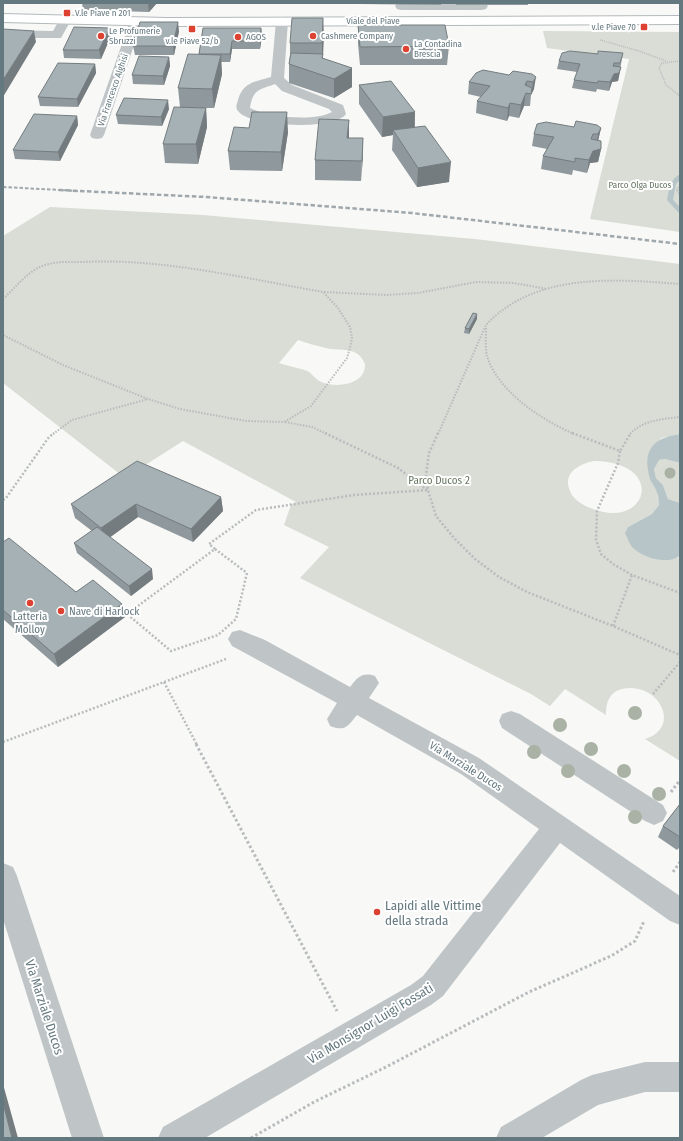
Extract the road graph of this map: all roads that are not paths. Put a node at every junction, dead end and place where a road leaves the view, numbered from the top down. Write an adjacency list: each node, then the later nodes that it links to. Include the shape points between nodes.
1 (401, 6): 2 (street)
2 (419, 6): 3 (street); 5 (street, via 421,9)
3 (469, 6): 4 (street); 5 (street, via 467,9)
4 (482, 6)
5 (443, 15): 8 (main road, Viale del Piave); 9 (main road, Viale del Piave)
6 (3, 18): 7 (main road, Viale del Piave)
7 (65, 20): 10 (main road, Viale del Piave); 11 (street, via 57,35)
8 (680, 20)
9 (282, 21): 10 (main road, Viale del Piave); 12 (street)
10 (136, 22): 13 (street, Via Francesco Alghisi)
11 (3, 34)
12 (277, 79): 12 (street, via 287,88 338,108 339,114 332,119 308,122 252,115 244,110 247,92 253,87)
13 (97, 135)
14 (248, 643): 17 (street, Via Marziale Ducos, via 470,766)
15 (511, 721): 16 (street)
16 (654, 814)
17 (557, 826): 19 (street, Via Marziale Ducos); 22 (street, Via Monsignor Luigi Fossati, via 433,986)
18 (3, 876): 21 (street, Via Marziale Ducos)
19 (680, 912)
20 (680, 1077): 23 (street, via 645,1077 592,1091)
21 (88, 1138)
22 (174, 1138)
23 (512, 1138)

